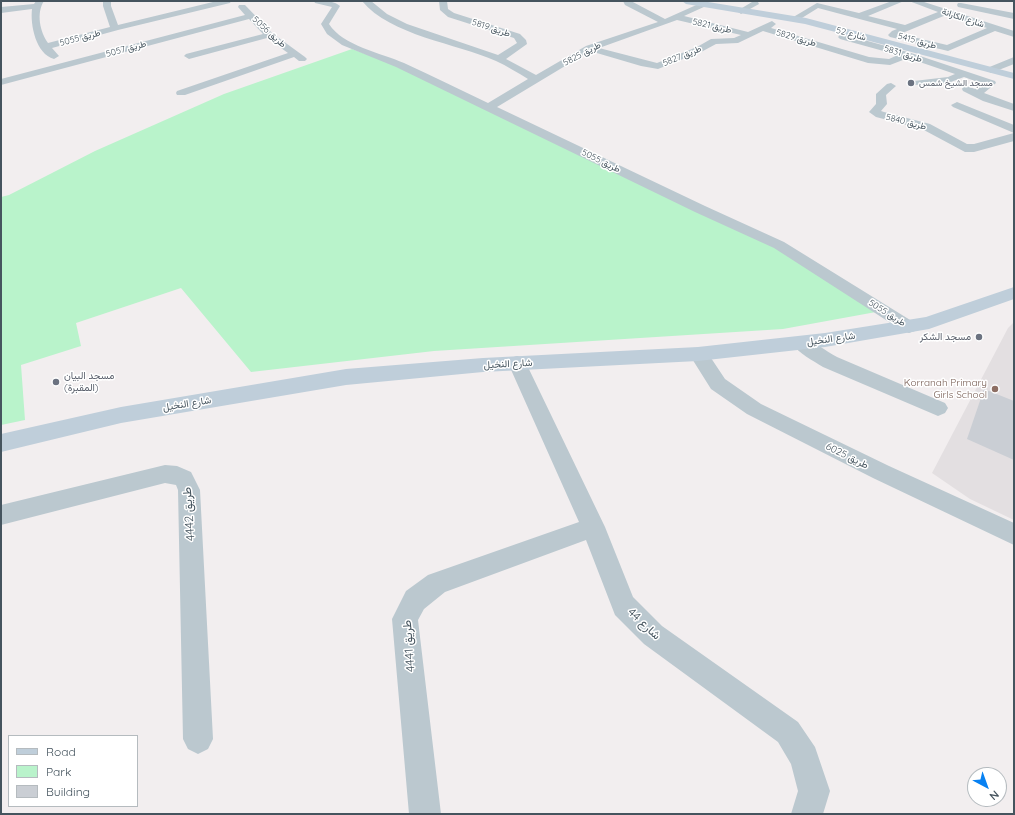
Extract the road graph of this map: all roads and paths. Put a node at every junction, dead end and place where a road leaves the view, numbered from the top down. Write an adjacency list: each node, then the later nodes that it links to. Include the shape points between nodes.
1 (107, 1): 35 (street)
2 (227, 1): 35 (street, طريق 5055, via 176,9)
3 (237, 1): 27 (street, طريق 5056)
4 (318, 1): 70 (street, طريق 5055, via 339,5 325,24 330,32 345,43 400,65)
5 (443, 1): 51 (street, طريق 5819, via 444,10 451,15 521,40 522,44)
6 (627, 1): 32 (street)
7 (686, 1): 18 (street, شارع 52)
8 (900, 1): 20 (street)
9 (913, 1): 21 (street, شارع الكارانة)
10 (940, 1): 21 (street)
11 (980, 1): 23 (street)
12 (363, 2): 14 (street); 51 (street, via 404,26)
13 (950, 2): 23 (street)
14 (381, 3)
15 (817, 3): 28 (street); 31 (street)
16 (869, 3): 20 (street)
17 (38, 4): 24 (street); 46 (street, via 38,36)
18 (703, 4): 22 (street, شارع 52); 30 (street, طريق 5825)
19 (755, 4): 25 (street)
20 (884, 6): 28 (street)
21 (928, 6): 26 (street, شارع الكارانة)
22 (722, 7): 25 (street, شارع 52); 33 (street)
23 (970, 7): 29 (street)
24 (1, 10)
25 (741, 11): 31 (street, شارع 52)
26 (945, 12): 37 (street, طريق 5415); 38 (street, شارع الكارانة)
27 (251, 16): 41 (street, طريق 5056); 43 (street, طريق 5057)
28 (859, 16): 37 (street)
29 (1014, 16)
30 (676, 17): 32 (street, طريق 5825); 33 (street, طريق 5821)
31 (794, 19): 42 (street, شارع 52)
32 (665, 22): 47 (street, طريق 5825)
33 (694, 22): 39 (street, طريق 5821)
34 (772, 24): 36 (street, طريق 5827)
35 (115, 28): 46 (street, طريق 5055)
36 (762, 28): 39 (street, طريق 5827); 45 (street, طريق 5829)
37 (905, 28): 38 (street, طريق 5415, via 893,35 952,48)
38 (994, 28): 40 (street, شارع الكارانة)
39 (749, 34): 47 (street, طريق 5827, via 731,41 714,41 658,66)
40 (1014, 34)
41 (269, 35): 48 (street, طريق 5056); 50 (street)
42 (848, 36): 45 (street, طريق 5829); 49 (street, طريق 5831); 53 (street, شارع 52)
43 (173, 37): 50 (street); 55 (street, طريق 5057)
44 (532, 41): 51 (street)
45 (824, 46): 49 (street, via 878,62 890,62)
46 (45, 47): 55 (street)
47 (589, 48): 61 (street, طريق 5825)
48 (294, 54): 52 (street, طريق 5056); 64 (street)
49 (908, 55): 53 (street, طريق 5831)
50 (189, 56): 64 (street)
51 (501, 60): 61 (street)
52 (304, 61)
53 (938, 61): 56 (street, شارع 52); 57 (street); 59 (street, طريق 5831)
54 (1011, 63): 58 (street)
55 (65, 66): 63 (street, طريق 5057)
56 (974, 66): 58 (street, شارع 52); 59 (street)
57 (919, 70)
58 (991, 70): 60 (street, شارع 52)
59 (963, 74): 62 (street); 68 (street, طريق 5831, via 991,83)
60 (1014, 76)
61 (537, 80): 70 (street, طريق 5825)
62 (951, 80): 65 (street); 68 (street)
63 (1, 82)
64 (210, 83): 67 (street)
65 (918, 83)
66 (892, 86): 73 (street, طريق 5840, via 881,94 881,105 875,112 880,115 926,126 965,148)
67 (181, 93)
68 (975, 94): 71 (street)
69 (957, 105): 72 (street)
70 (488, 107): 75 (street, طريق 5055, via 779,245)
71 (1014, 108)
72 (1014, 129)
73 (1014, 137)
74 (1014, 293): 75 (street, شارع النخيل, via 929,323)
75 (909, 327): 76 (street, شارع النخيل)
76 (801, 343): 77 (street, شارع النخيل); 79 (street, via 830,362)
77 (698, 354): 78 (street, شارع النخيل); 83 (street, طريق 6025, via 718,384 754,409 880,472)
78 (517, 363): 80 (street, شارع النخيل, via 346,377 122,415); 82 (street, شارع 44)
79 (938, 408)
80 (1, 443)
81 (1, 515): 84 (street, طريق 4442, via 165,474 185,479 189,490)
82 (593, 527): 85 (street, طريق 4441, via 437,583 415,600 405,618); 86 (street, شارع 44, via 624,606 652,635 788,732 804,758 814,791)
83 (1014, 534)
84 (198, 739)
85 (424, 814)
86 (807, 814)

